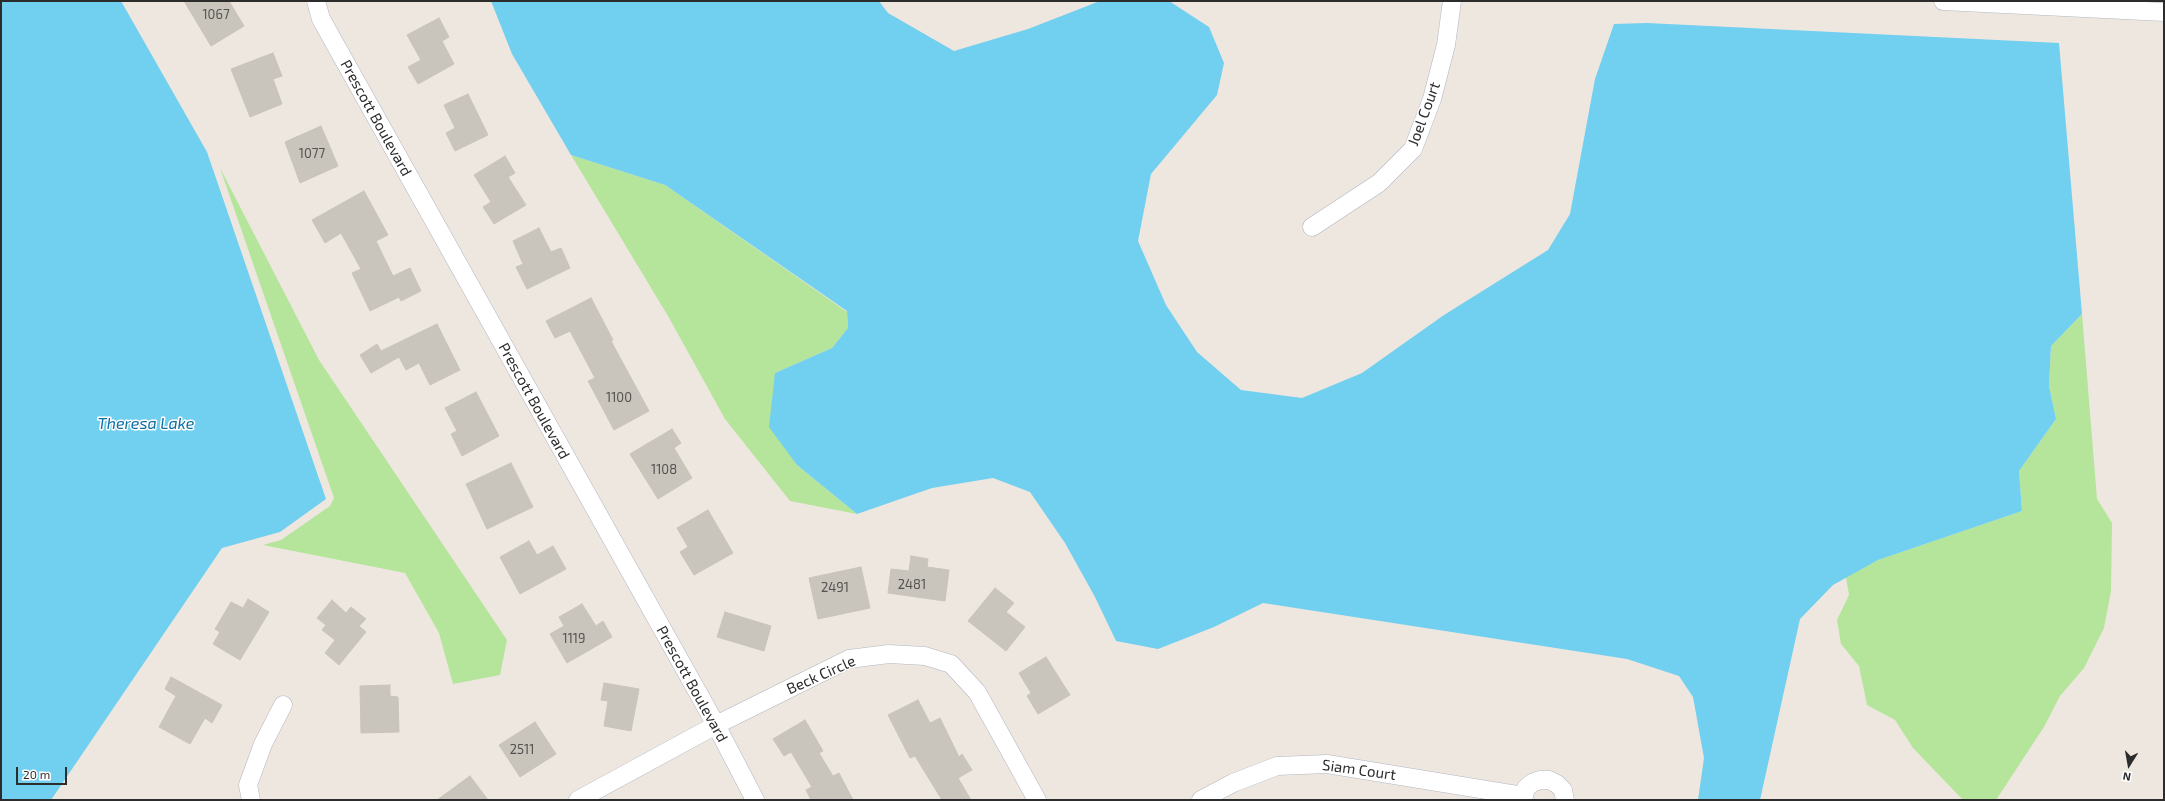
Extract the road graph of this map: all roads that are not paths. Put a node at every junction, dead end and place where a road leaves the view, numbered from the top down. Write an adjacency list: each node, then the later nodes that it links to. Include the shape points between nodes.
1 (316, 1): 7 (street, Prescott Boulevard, via 325,26)
2 (1452, 1): 5 (street, Joel Court, via 1446,45 1432,99 1413,149 1378,183)
3 (1943, 1): 4 (street)
4 (2164, 12)
5 (1312, 227)
6 (283, 705): 9 (street, via 262,744 248,785)
7 (716, 725): 10 (street, Beck Circle); 11 (street, Prescott Boulevard); 12 (street, Beck Circle, via 849,659 889,654 925,656 951,664 976,692)
8 (1523, 798): 13 (street, Siam Court, via 1327,764 1277,766 1233,783); 14 (street, Siam Court, via 1526,788 1532,783 1549,780 1562,790)
9 (251, 800)
10 (578, 800)
11 (755, 800)
12 (1037, 800)
13 (1201, 800)
14 (1565, 800)

